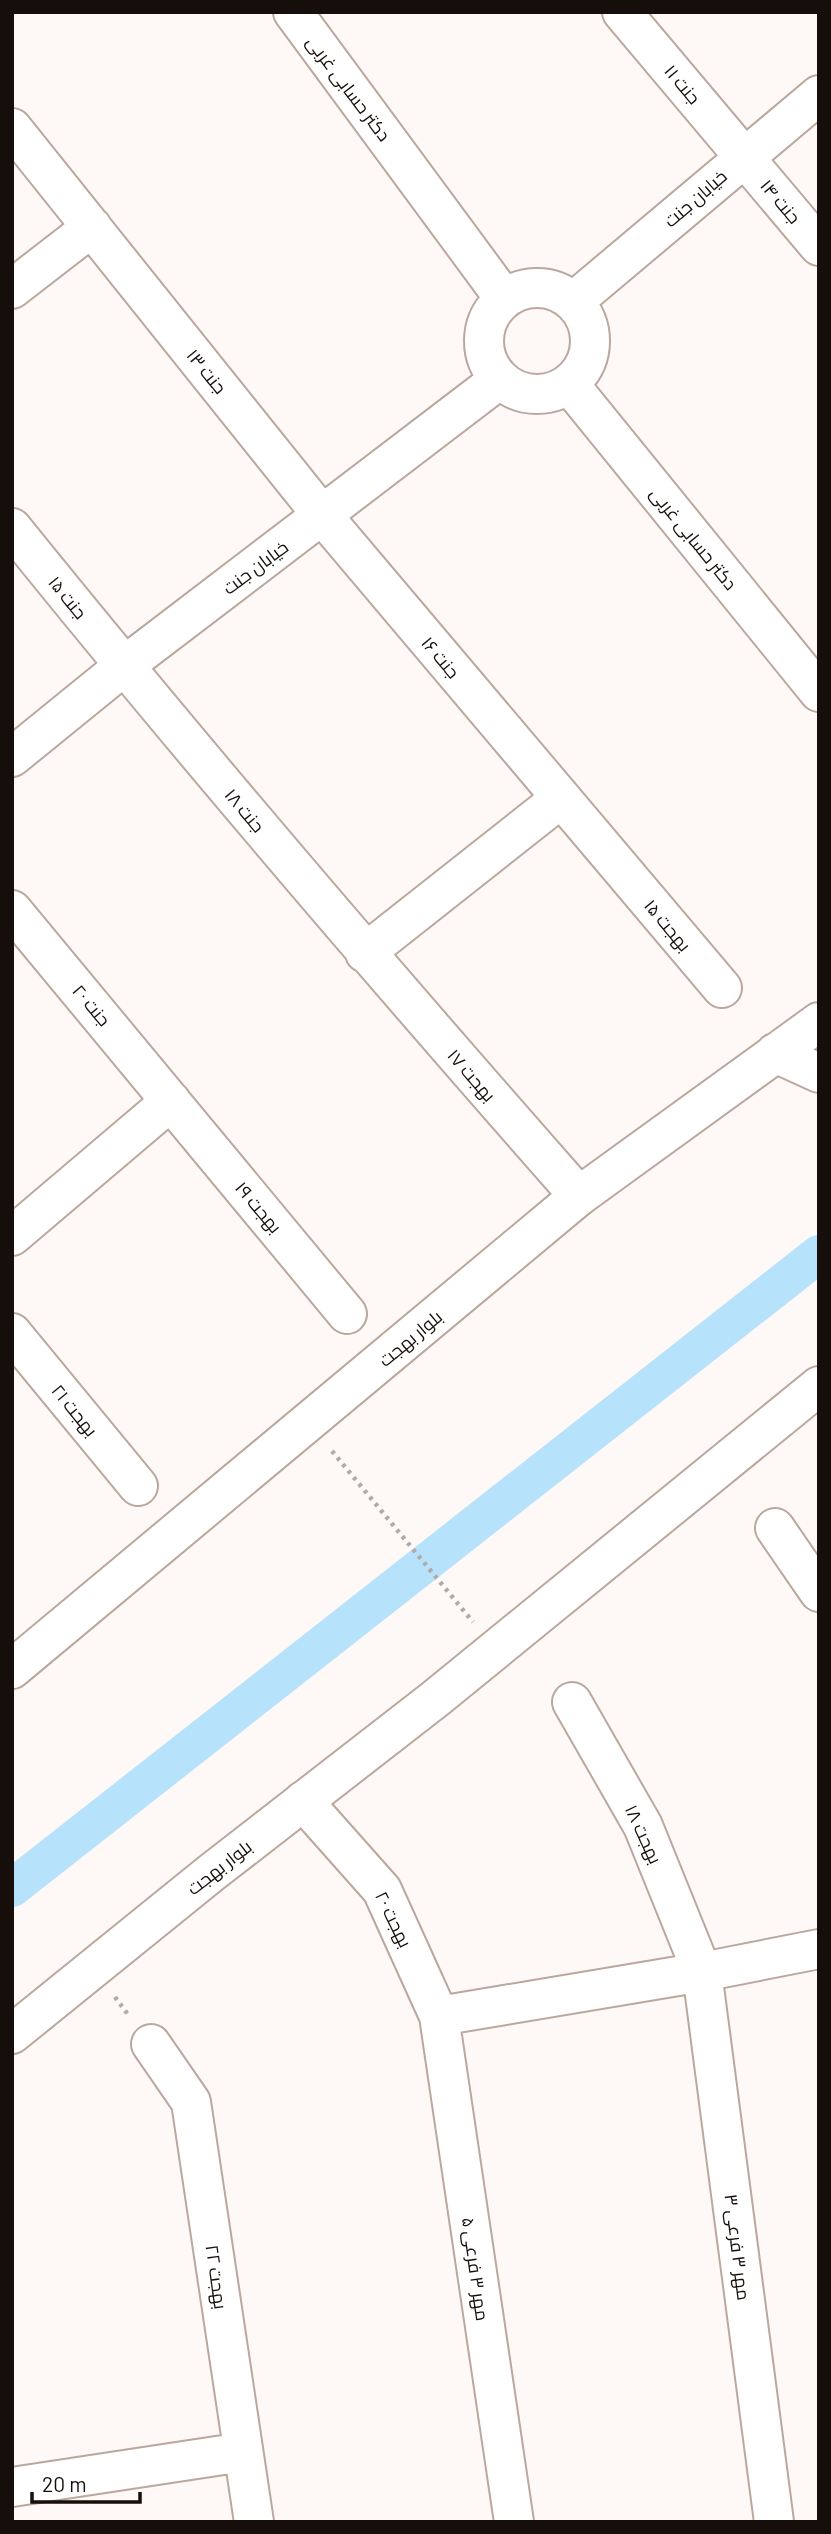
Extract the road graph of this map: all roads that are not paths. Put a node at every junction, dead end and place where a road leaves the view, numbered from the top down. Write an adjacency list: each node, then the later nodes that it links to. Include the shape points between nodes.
1 (293, 12): 9 (street, دکتر حسابی غربی)
2 (622, 12): 5 (street, جنت ۱۱)
3 (819, 95): 5 (street, خیابان جنت)
4 (12, 128): 6 (street, جنت ۱۳)
5 (744, 156): 7 (street, جنت ۱۴); 10 (street, خیابان جنت)
6 (92, 227): 8 (street); 13 (street, جنت ۱۳)
7 (819, 246)
8 (12, 289)
9 (504, 298): 10 (street, via 532,287 561,293); 11 (street, via 485,328 484,347)
10 (573, 302): 12 (street, via 590,335 589,353)
11 (500, 379): 12 (street, via 526,393 556,391); 13 (street, خیابان جنت)
12 (569, 384): 16 (street, دکتر حسابی غربی)
13 (322, 515): 15 (street, خیابان جنت); 18 (street, جنت ۱۶)
14 (12, 528): 15 (street, جنت ۱۵)
15 (124, 666): 17 (street, خیابان جنت); 20 (street, جنت ۱۸)
16 (819, 692)
17 (12, 757)
18 (560, 799): 20 (street); 21 (street, بهجت ۱۵)
19 (12, 910): 25 (street, جنت ۲۰)
20 (365, 953): 26 (street, بهجت ۱۷)
21 (722, 988)
22 (819, 1022): 23 (street, بلوار بهجت)
23 (775, 1053): 24 (street); 26 (street, بلوار بهجت)
24 (819, 1073)
25 (171, 1101): 27 (street); 28 (street, بهجت ۱۹)
26 (579, 1196): 34 (street, بلوار بهجت)
27 (12, 1236)
28 (347, 1314)
29 (12, 1333): 31 (street, بهجت ۲۱)
30 (819, 1387): 36 (street, بلوار بهجت)
31 (138, 1486)
32 (775, 1528): 33 (street)
33 (819, 1592)
34 (12, 1669)
35 (572, 1702): 38 (street, بهجت ۱۸, via 643,1826)
36 (303, 1801): 39 (street, بهجت ۲۰, via 382,1890); 40 (street, بلوار بهجت)
37 (819, 1949): 38 (street)
38 (702, 1972): 39 (street); 46 (street, مهر ۳ فرعی ۳)
39 (439, 2016): 45 (street, مهر ۳ فرعی ۵)
40 (12, 2034)
41 (151, 2045): 42 (street, بهجت ۲۲, via 191,2102)
42 (243, 2452): 43 (street); 44 (street, بهجت ۲۲)
43 (12, 2487)
44 (254, 2522)
45 (514, 2522)
46 (774, 2522)

